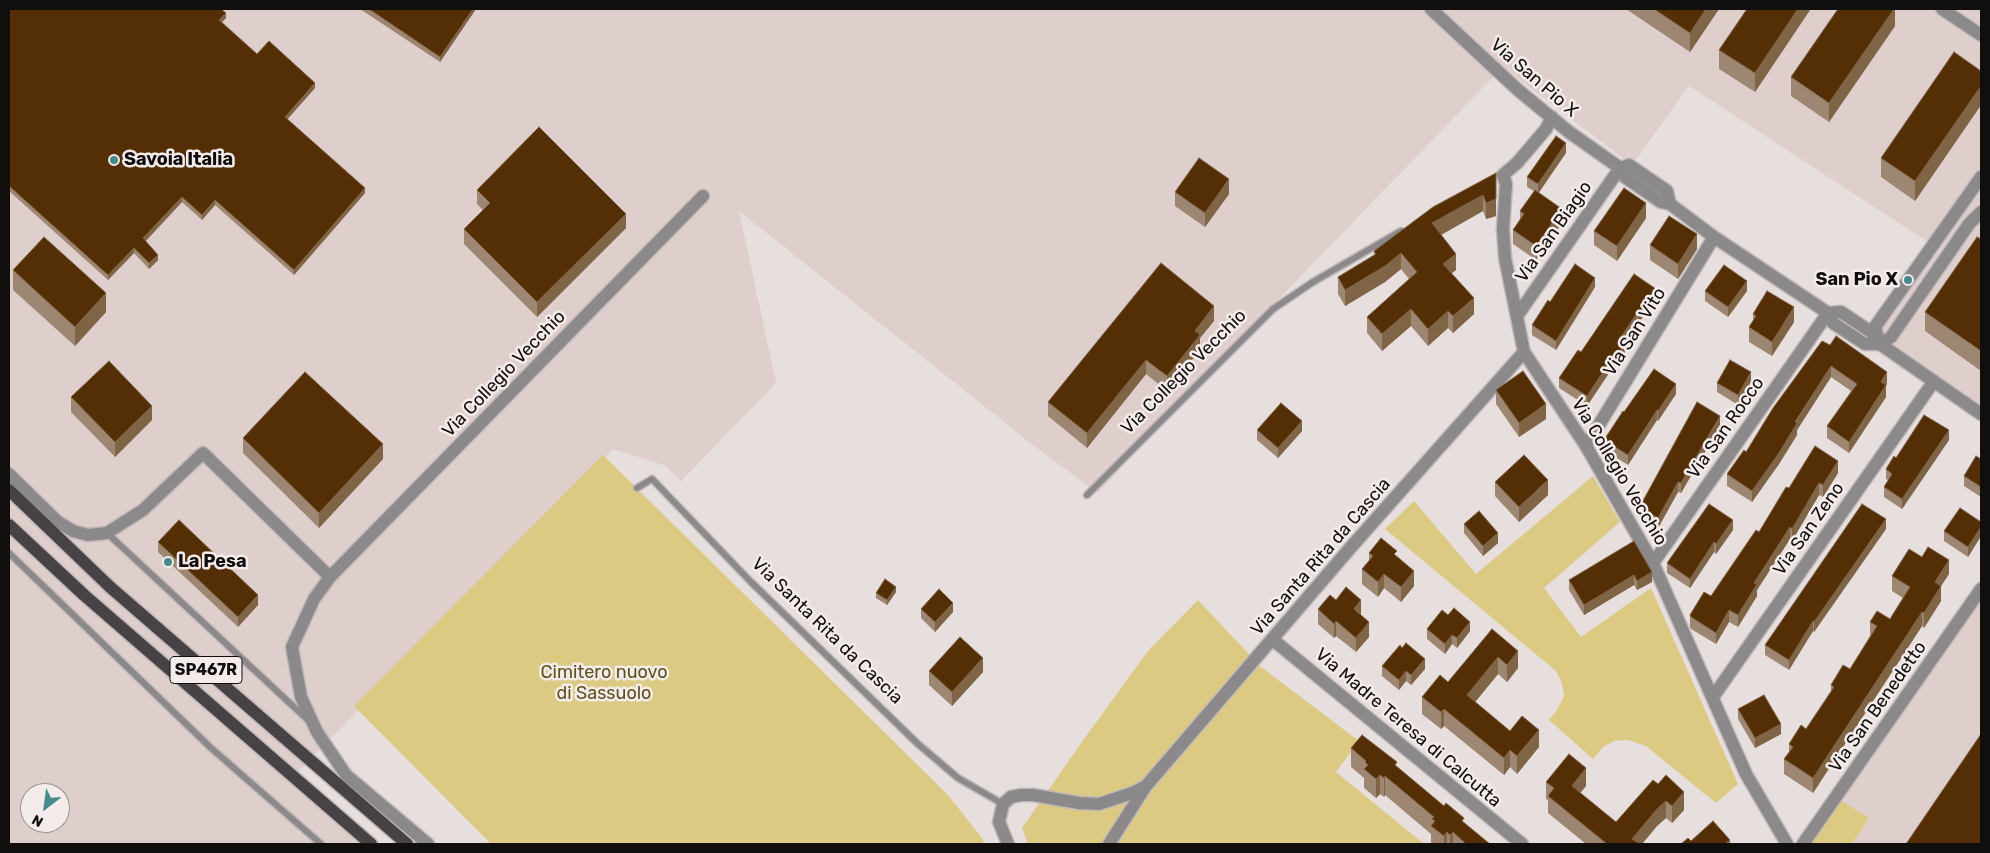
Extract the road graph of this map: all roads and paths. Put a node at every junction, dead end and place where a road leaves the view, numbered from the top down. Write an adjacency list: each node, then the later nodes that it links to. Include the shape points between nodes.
1 (1431, 9): 4 (street, Via San Pio X)
2 (1942, 9): 3 (street)
3 (1981, 36)
4 (1552, 117): 5 (street, Via San Pio X); 12 (street, Via Collegio Vecchio, via 1546,129 1517,162 1499,177 1506,184 1505,258)
5 (1620, 168): 10 (street, Via San Pio X, via 1630,165 1667,191 1670,204); 12 (street, Via San Biagio)
6 (1981, 177): 13 (street, via 1875,327)
7 (703, 196): 26 (street, Via Collegio Vecchio)
8 (1981, 212): 13 (street, via 1969,224 1891,337)
9 (1408, 228): 21 (lane, Via Collegio Vecchio, via 1313,282 1273,309)
10 (1714, 237): 11 (street, Via San Pio X); 17 (street, Via San Vito)
11 (1828, 313): 13 (street, Via San Pio X, via 1841,312 1872,332); 25 (street, Via San Rocco)
12 (1517, 316): 14 (street, Via Collegio Vecchio)
13 (1880, 344): 15 (street, Via San Pio X)
14 (1524, 352): 17 (street, Via Collegio Vecchio); 28 (street, Via Santa Rita da Cascia)
15 (1934, 381): 16 (street, Via San Pio X); 29 (street, Via San Zeno)
16 (1981, 414)
17 (1586, 446): 25 (street, Via Collegio Vecchio)
18 (9, 474): 23 (street, via 58,522 88,536)
19 (637, 488): 32 (lane, Via Santa Rita da Cascia, via 652,479 751,582 918,744 958,778)
20 (9, 490): 35 (main road, SP467R, via 110,587)
21 (1087, 495)
22 (9, 525): 34 (main road, SP467R, via 84,595)
23 (107, 533): 26 (street, via 143,510 203,452); 30 (lane)
24 (9, 553): 33 (lane, via 211,748)
25 (1653, 563): 29 (street, Via Collegio Vecchio)
26 (330, 577): 30 (street, Via Collegio Vecchio, via 314,599 292,646 301,697)
27 (1981, 589): 41 (street, Via San Benedetto)
28 (1272, 639): 31 (street, Via Santa Rita da Cascia); 39 (street, Via Madre Teresa di Calcutta)
29 (1713, 697): 40 (street, Via Collegio Vecchio, via 1746,774)
30 (314, 726): 36 (street, Via Collegio Vecchio, via 346,774)
31 (1146, 786): 32 (street, Via Santa Rita da Cascia, via 1099,804 1021,795 1011,797); 38 (street, Via Santa Rita da Cascia)
32 (1003, 804): 37 (street, via 999,822)
33 (320, 844)
34 (371, 844)
35 (407, 844)
36 (428, 844)
37 (1008, 844)
38 (1110, 844)
39 (1522, 844)
40 (1787, 844)
41 (1803, 844)

